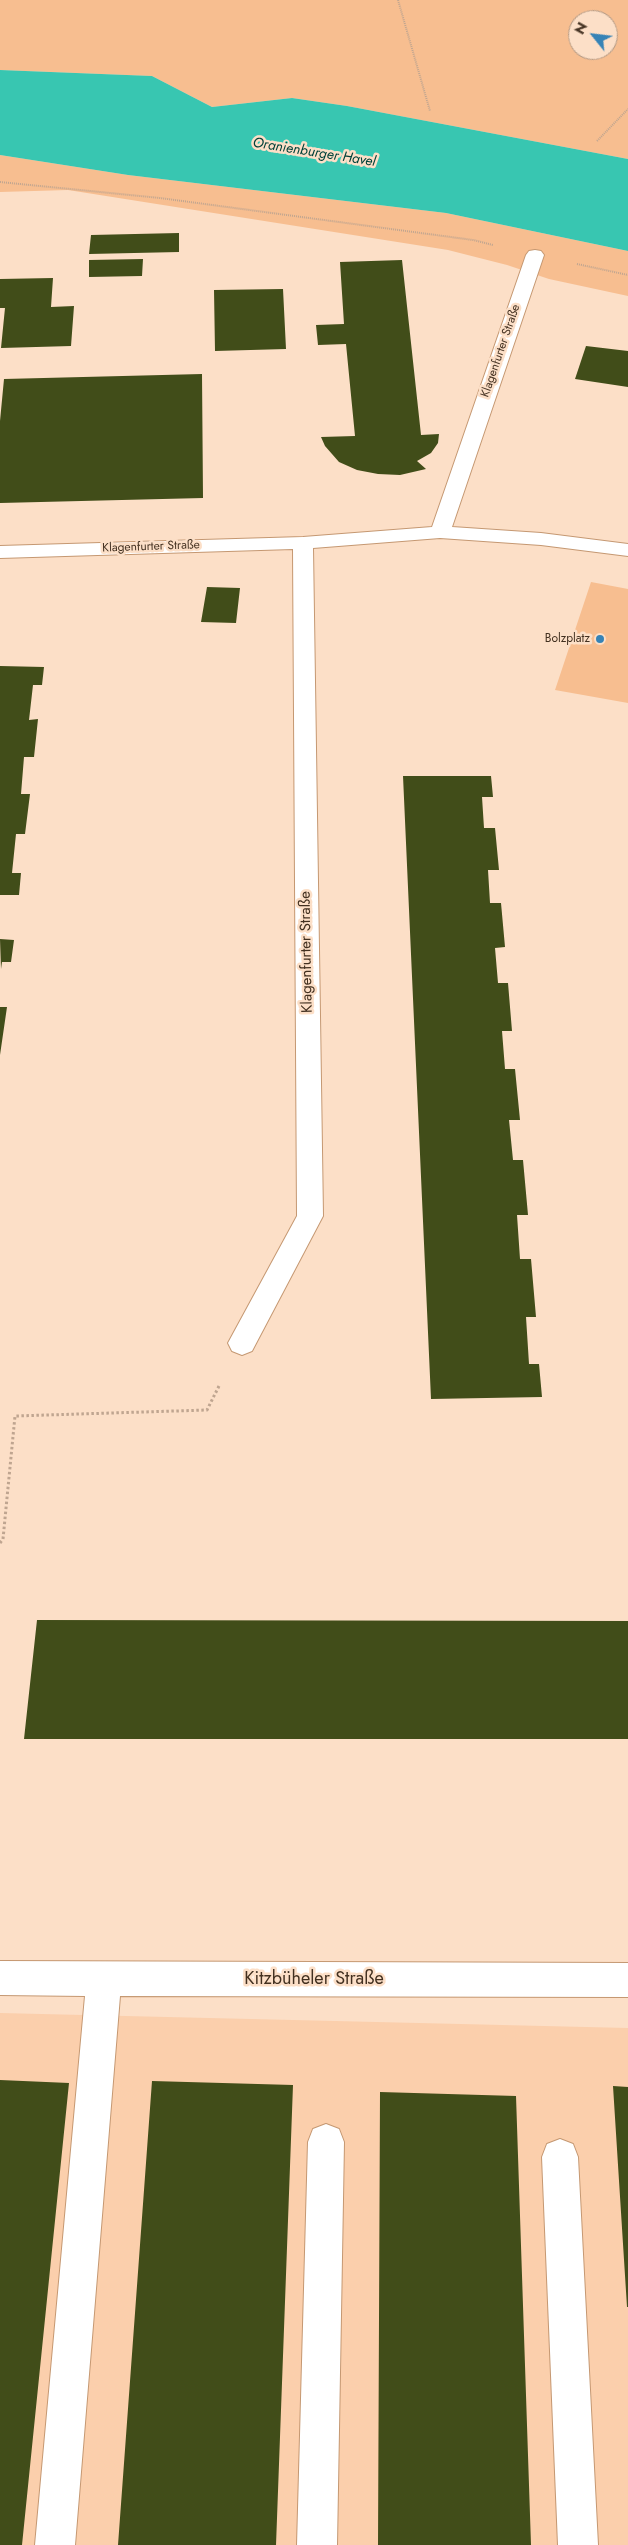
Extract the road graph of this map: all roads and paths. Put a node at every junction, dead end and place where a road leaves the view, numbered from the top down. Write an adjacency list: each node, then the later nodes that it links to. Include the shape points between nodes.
1 (398, 0): 3 (path)
2 (628, 109): 4 (path)
3 (430, 111)
4 (598, 141)
5 (0, 182): 6 (path, via 160,198 463,238)
6 (535, 255): 7 (path); 8 (street, Klagenfurter Straße)
7 (628, 276)
8 (440, 532): 9 (street, Klagenfurter Straße); 10 (street, Klagenfurter Straße, via 541,539)
9 (303, 543): 11 (street, Klagenfurter Straße); 12 (street, Klagenfurter Straße, via 310,1216)
10 (628, 550)
11 (0, 552)
12 (242, 1343): 13 (path, via 207,1410 15,1416 3,1539)
13 (0, 1543)
14 (0, 1978): 15 (street, Kitzbüheler Straße)
15 (104, 1980): 16 (street, Kitzbüheler Straße); 19 (street)
16 (628, 1980)
17 (326, 2142): 20 (street)
18 (560, 2157): 21 (street)
19 (56, 2545)
20 (318, 2545)
21 (578, 2545)

